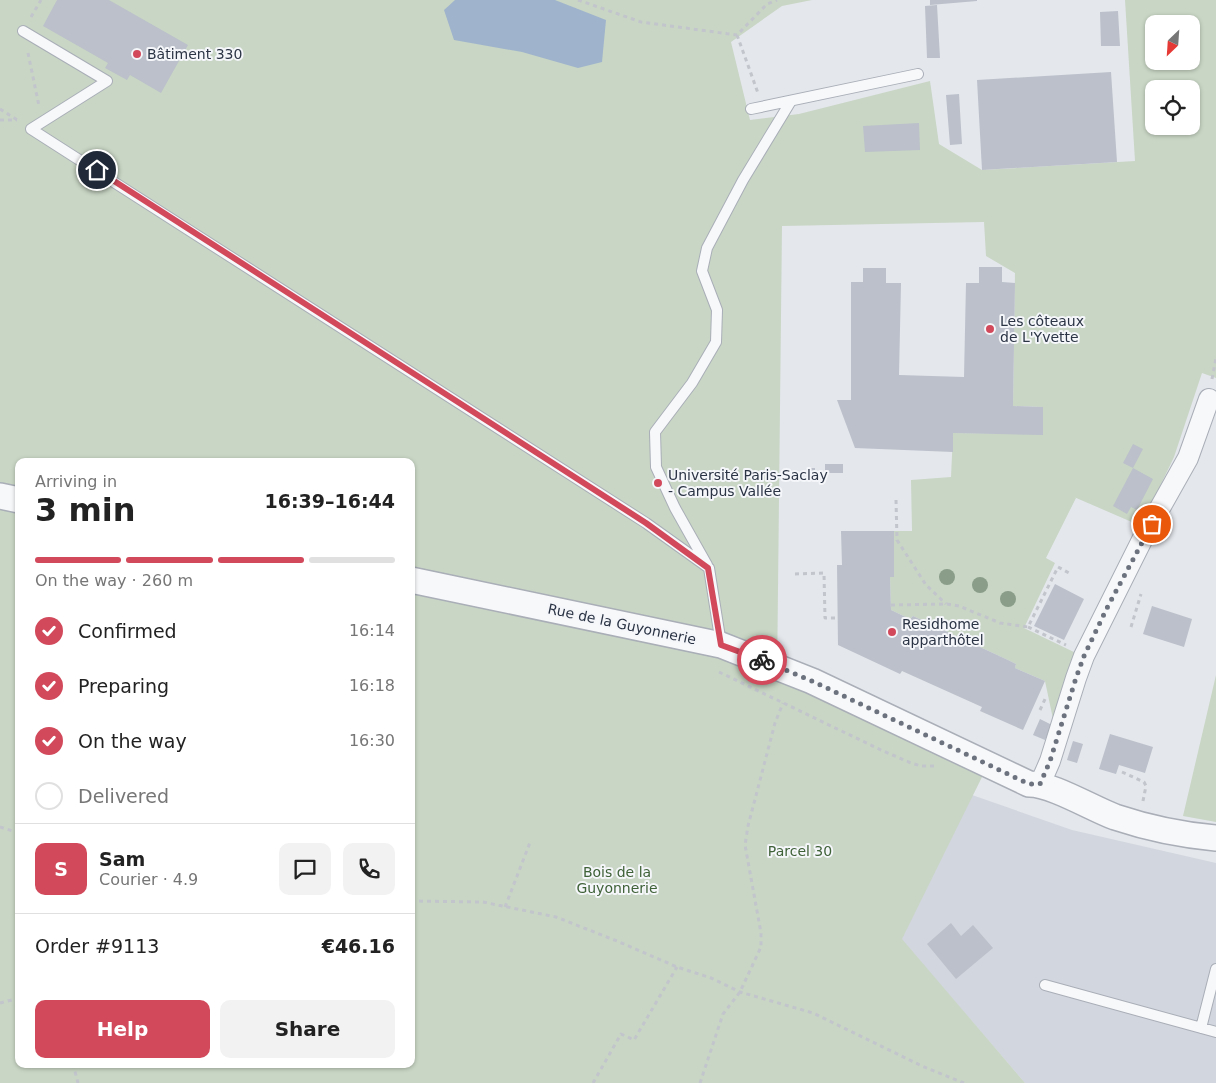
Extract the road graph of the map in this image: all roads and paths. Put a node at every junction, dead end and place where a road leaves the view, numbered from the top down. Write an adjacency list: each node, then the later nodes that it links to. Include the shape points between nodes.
1 (578, 0): 4 (path, via 642,22)
2 (778, 0): 4 (path, via 767,4)
3 (23, 32): 12 (path); 12 (lane, via 107,81)
4 (737, 34): 7 (path)
5 (918, 74): 6 (lane)
6 (790, 101): 7 (lane); 18 (lane, via 707,248 702,271 717,310 716,342 692,384 655,432 656,467)
7 (763, 107): 9 (lane)
8 (0, 109): 11 (path)
9 (751, 109)
10 (0, 120): 11 (path)
11 (17, 120): 13 (path)
12 (42, 122): 13 (lane)
13 (31, 129): 18 (lane, via 646,523)
14 (1209, 399): 32 (street, via 1188,458 1142,540 1084,656)
15 (0, 496): 16 (street)
16 (15, 499)
17 (896, 500): 22 (path, via 897,540 926,585)
18 (708, 568): 26 (lane)
19 (795, 574): 24 (path, via 824,573 825,618)
20 (1071, 574): 25 (path, via 1058,567)
21 (415, 581): 26 (street, Rue de la Guyonnerie)
22 (947, 604): 23 (path); 25 (path, via 969,609 1000,623)
23 (891, 605)
24 (838, 618)
25 (1028, 627): 27 (path, via 1066,645)
26 (721, 645): 32 (street, Rue de la Guyonnerie, via 812,681 1029,784)
27 (1067, 652)
28 (1048, 693): 30 (path)
29 (783, 703): 43 (path, via 775,722 745,845 761,947)
30 (1040, 710)
31 (1122, 772): 33 (path, via 1142,780 1146,786)
32 (1040, 784): 33 (street, Rue de la Guyonnerie, via 1089,807)
33 (1138, 824): 36 (street, Rue de la Guyonnerie, via 1166,832)
34 (0, 827): 35 (path)
35 (15, 832)
36 (1216, 838)
37 (531, 840): 39 (path)
38 (415, 902): 39 (path, via 483,902)
39 (505, 907): 40 (path, via 556,917)
40 (677, 967): 43 (path); 50 (path, via 634,1040 621,1034)
41 (1216, 969): 46 (lane)
42 (1045, 986): 46 (lane)
43 (740, 992): 51 (path, via 723,1014); 52 (path, via 813,1013)
44 (15, 999): 45 (path)
45 (0, 1003)
46 (1201, 1028): 47 (lane)
47 (1216, 1032)
48 (74, 1068): 49 (path)
49 (78, 1083)
50 (593, 1083)
51 (700, 1083)
52 (964, 1083)

